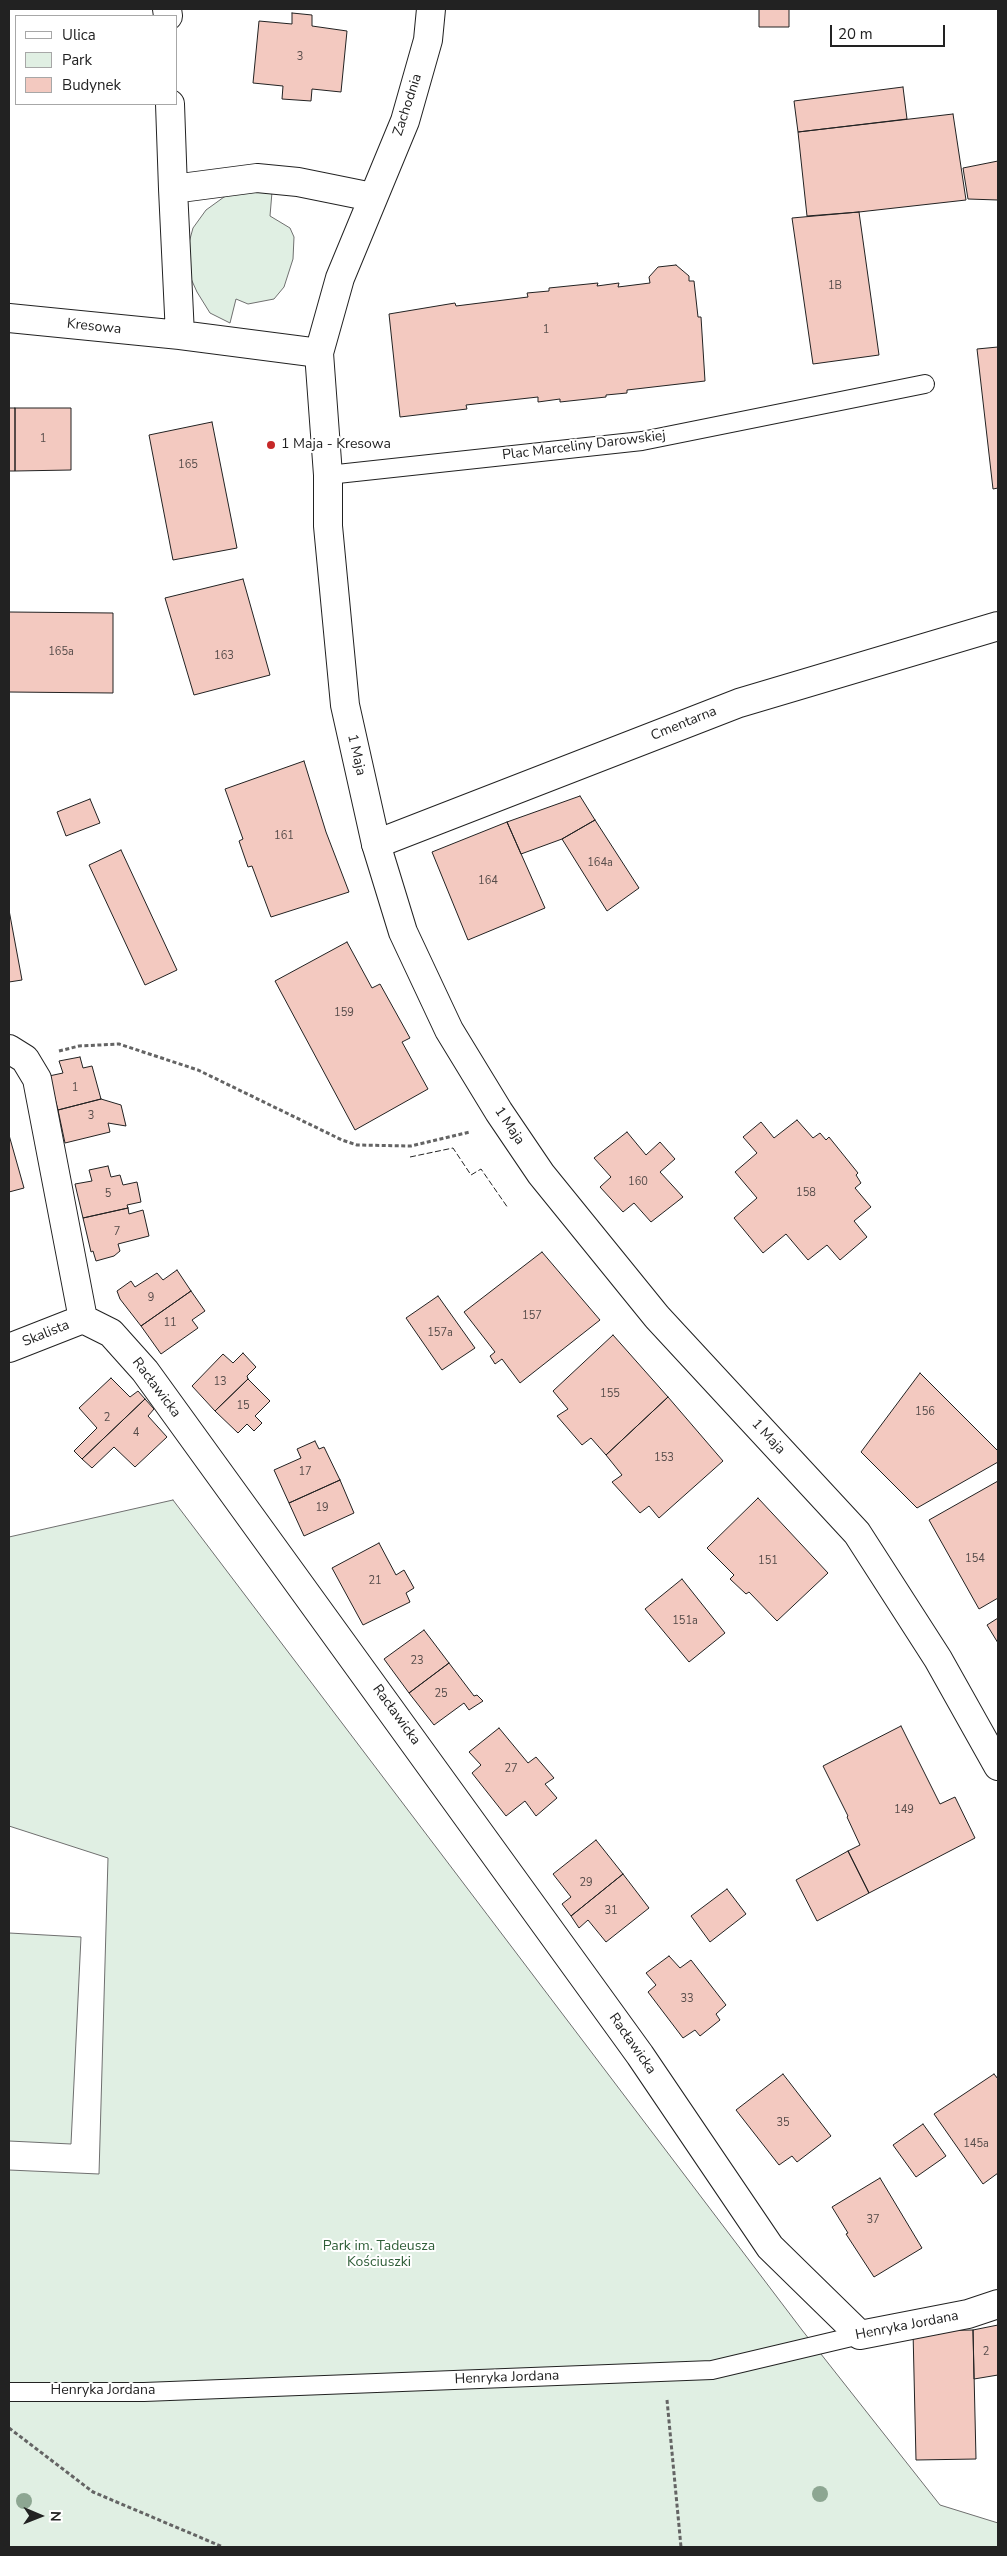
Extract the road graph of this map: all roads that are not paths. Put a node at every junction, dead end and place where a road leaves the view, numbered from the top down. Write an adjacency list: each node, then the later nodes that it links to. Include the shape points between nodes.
1 (431, 9): 4 (street, Zachodnia, via 428,40 406,121)
2 (170, 105): 3 (street)
3 (173, 189): 4 (street, via 257,178 298,182); 6 (street)
4 (372, 197): 7 (street, via 340,278)
5 (9, 318): 6 (street, Kresowa)
6 (180, 336): 7 (street)
7 (319, 353): 9 (street, 1 Maja)
8 (925, 384): 9 (lane, Plac Marceliny Darowskiej, via 642,441)
9 (328, 474): 11 (street, 1 Maja, via 328,526 345,705)
10 (998, 626): 11 (street, Cmentarna, via 739,703)
11 (376, 844): 15 (street, 1 Maja, via 403,932 425,982 449,1030 499,1112 541,1174 656,1317 856,1533 938,1659)
12 (28, 1054): 13 (street, via 37,1079)
13 (83, 1319): 14 (street, Skalista); 17 (street, Racławicka, via 111,1333 145,1371 640,2055 770,2246)
14 (9, 1348)
15 (998, 1766)
16 (998, 2304): 17 (street, Henryka Jordana, via 968,2314)
17 (860, 2334): 18 (lane, Henryka Jordana, via 712,2370 144,2392)
18 (9, 2392)

